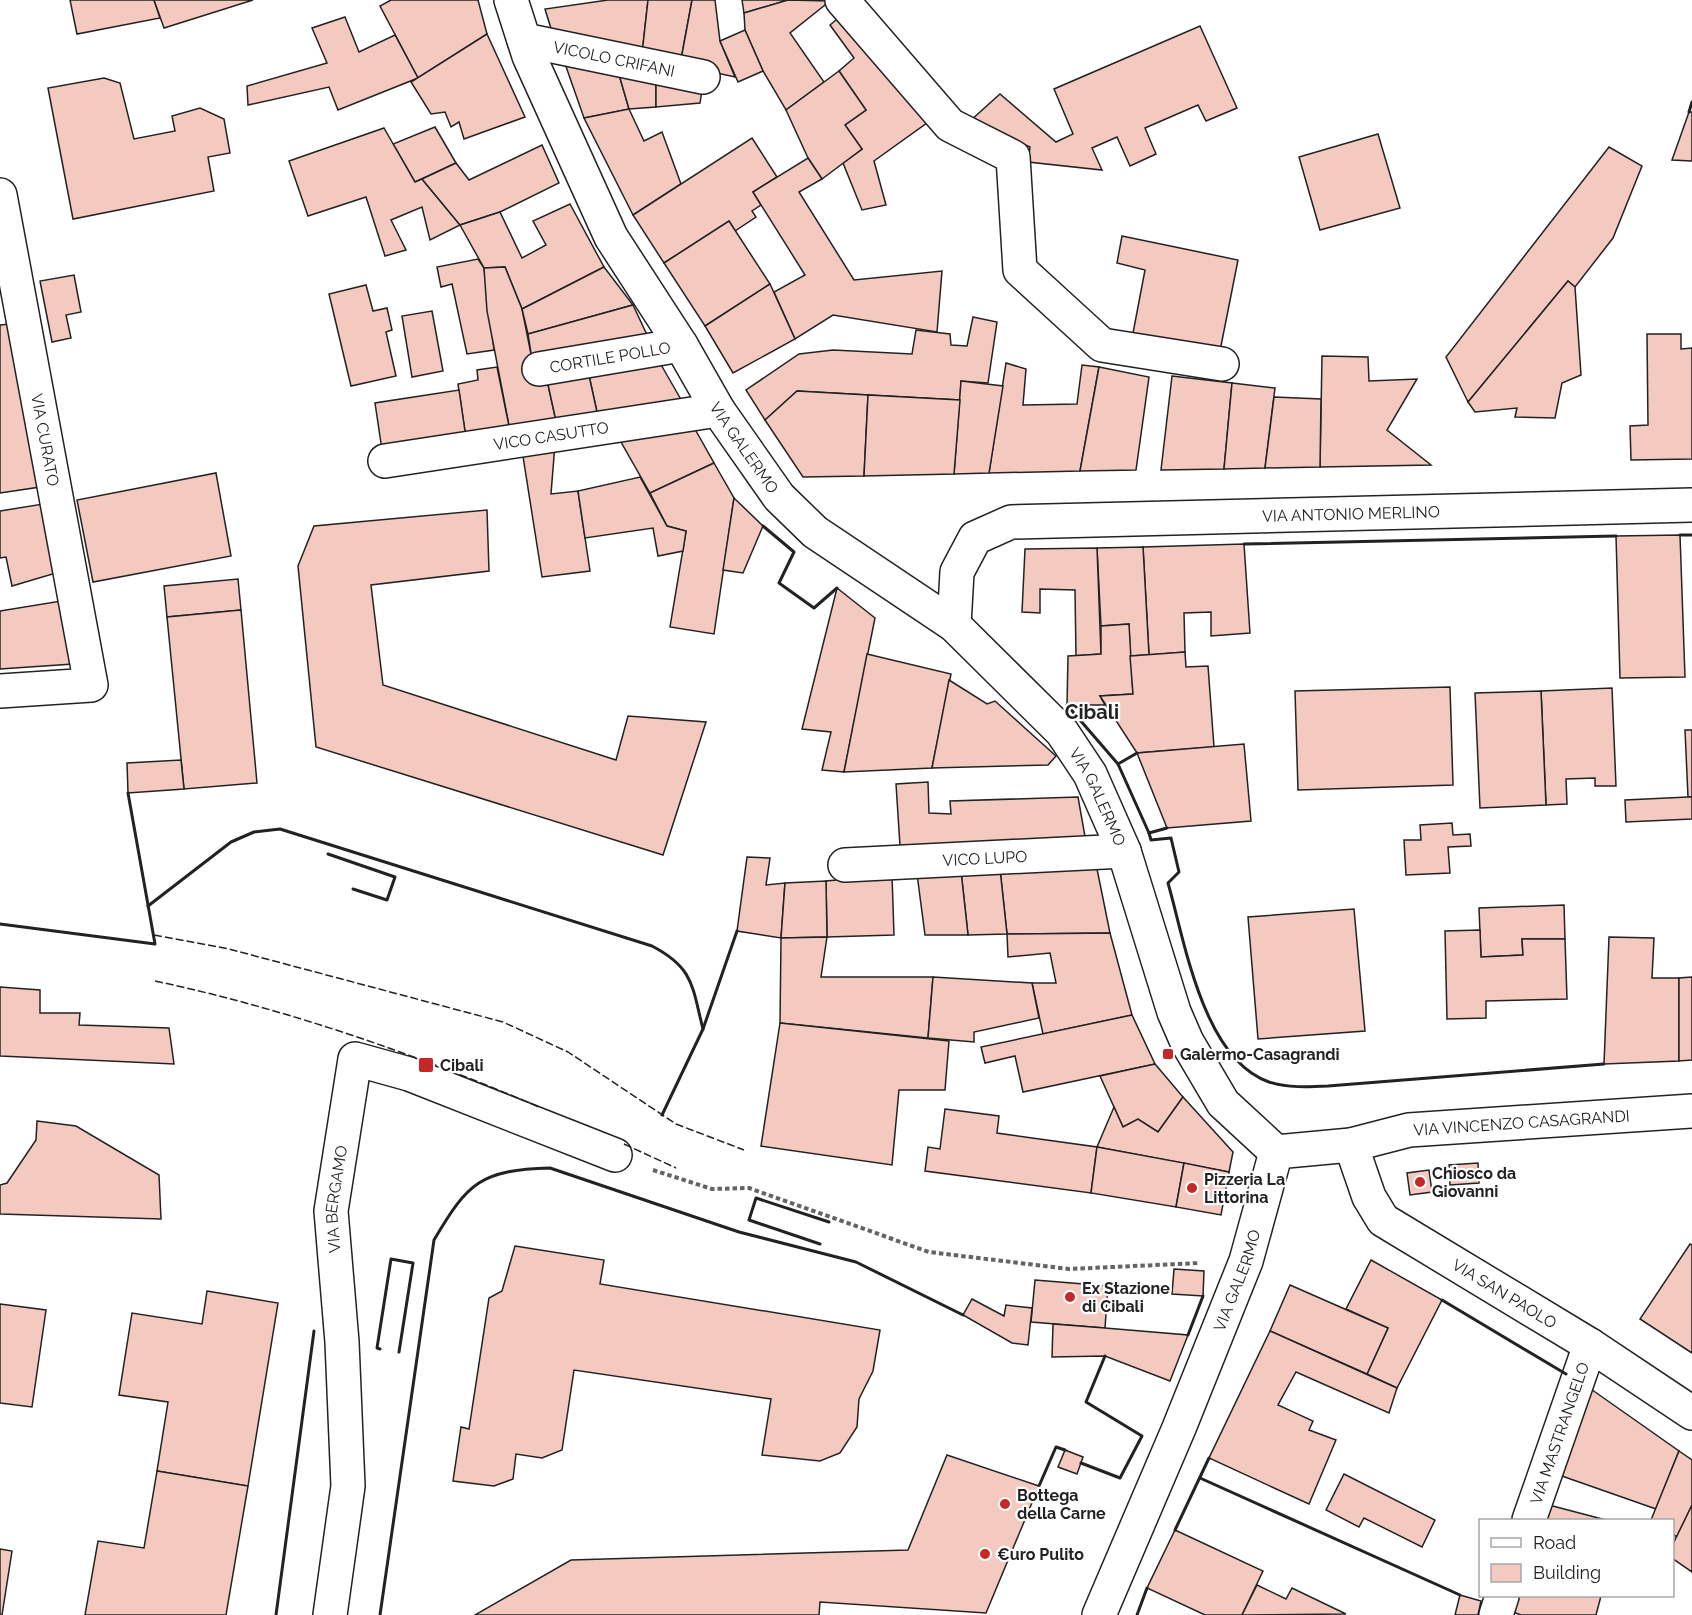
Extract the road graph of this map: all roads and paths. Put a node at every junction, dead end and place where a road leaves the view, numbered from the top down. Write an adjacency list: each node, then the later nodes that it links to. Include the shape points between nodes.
1 (512, 0): 3 (main road, VIA GALERMO)
2 (842, 0): 7 (main road, via 950,125 1013,157 1020,270 1102,345)
3 (524, 40): 4 (main road, VICOLO CRIFANI); 6 (main road, VIA GALERMO, via 611,237)
4 (703, 77)
5 (0, 195): 13 (main road, VIA CURATO, via 91,685)
6 (681, 345): 8 (main road, CORTILE POLLO); 9 (main road, VIA GALERMO)
7 (1222, 364)
8 (539, 369)
9 (718, 410): 10 (main road, VICO CASUTTO); 12 (main road, VIA GALERMO, via 779,497 815,532)
10 (385, 461)
11 (1692, 505): 12 (main road, VIA ANTONIO MERLINO, via 1011,522 975,538 957,572)
12 (954, 625): 14 (main road, VIA GALERMO, via 1062,732 1090,774)
13 (0, 691)
14 (1124, 851): 15 (main road, VICO LUPO); 18 (main road, VIA GALERMO, via 1187,1042 1223,1103)
15 (845, 865)
16 (1692, 1111): 17 (main road, VIA VINCENZO CASAGRANDI, via 1409,1130)
17 (1351, 1145): 18 (main road, VIA VINCENZO CASAGRANDI); 21 (main road, VIA SAN PAOLO, via 1368,1197 1383,1220)
18 (1276, 1152): 20 (main road, VIA GALERMO)
19 (615, 1155): 20 (path, via 674,1179 712,1189 749,1188 928,1252 1069,1269); 25 (main road, VIA BERGAMO, via 409,1074 355,1059 332,1211 348,1486)
20 (1246, 1261): 26 (main road, VIA GALERMO)
21 (1590, 1345): 22 (main road, VIA SAN PAOLO); 23 (main road, VIA MASTRANGELO)
22 (1692, 1413)
23 (1530, 1519)
24 (1502, 1597): 27 (main road)
25 (330, 1615)
26 (1099, 1615)
27 (1496, 1615)

